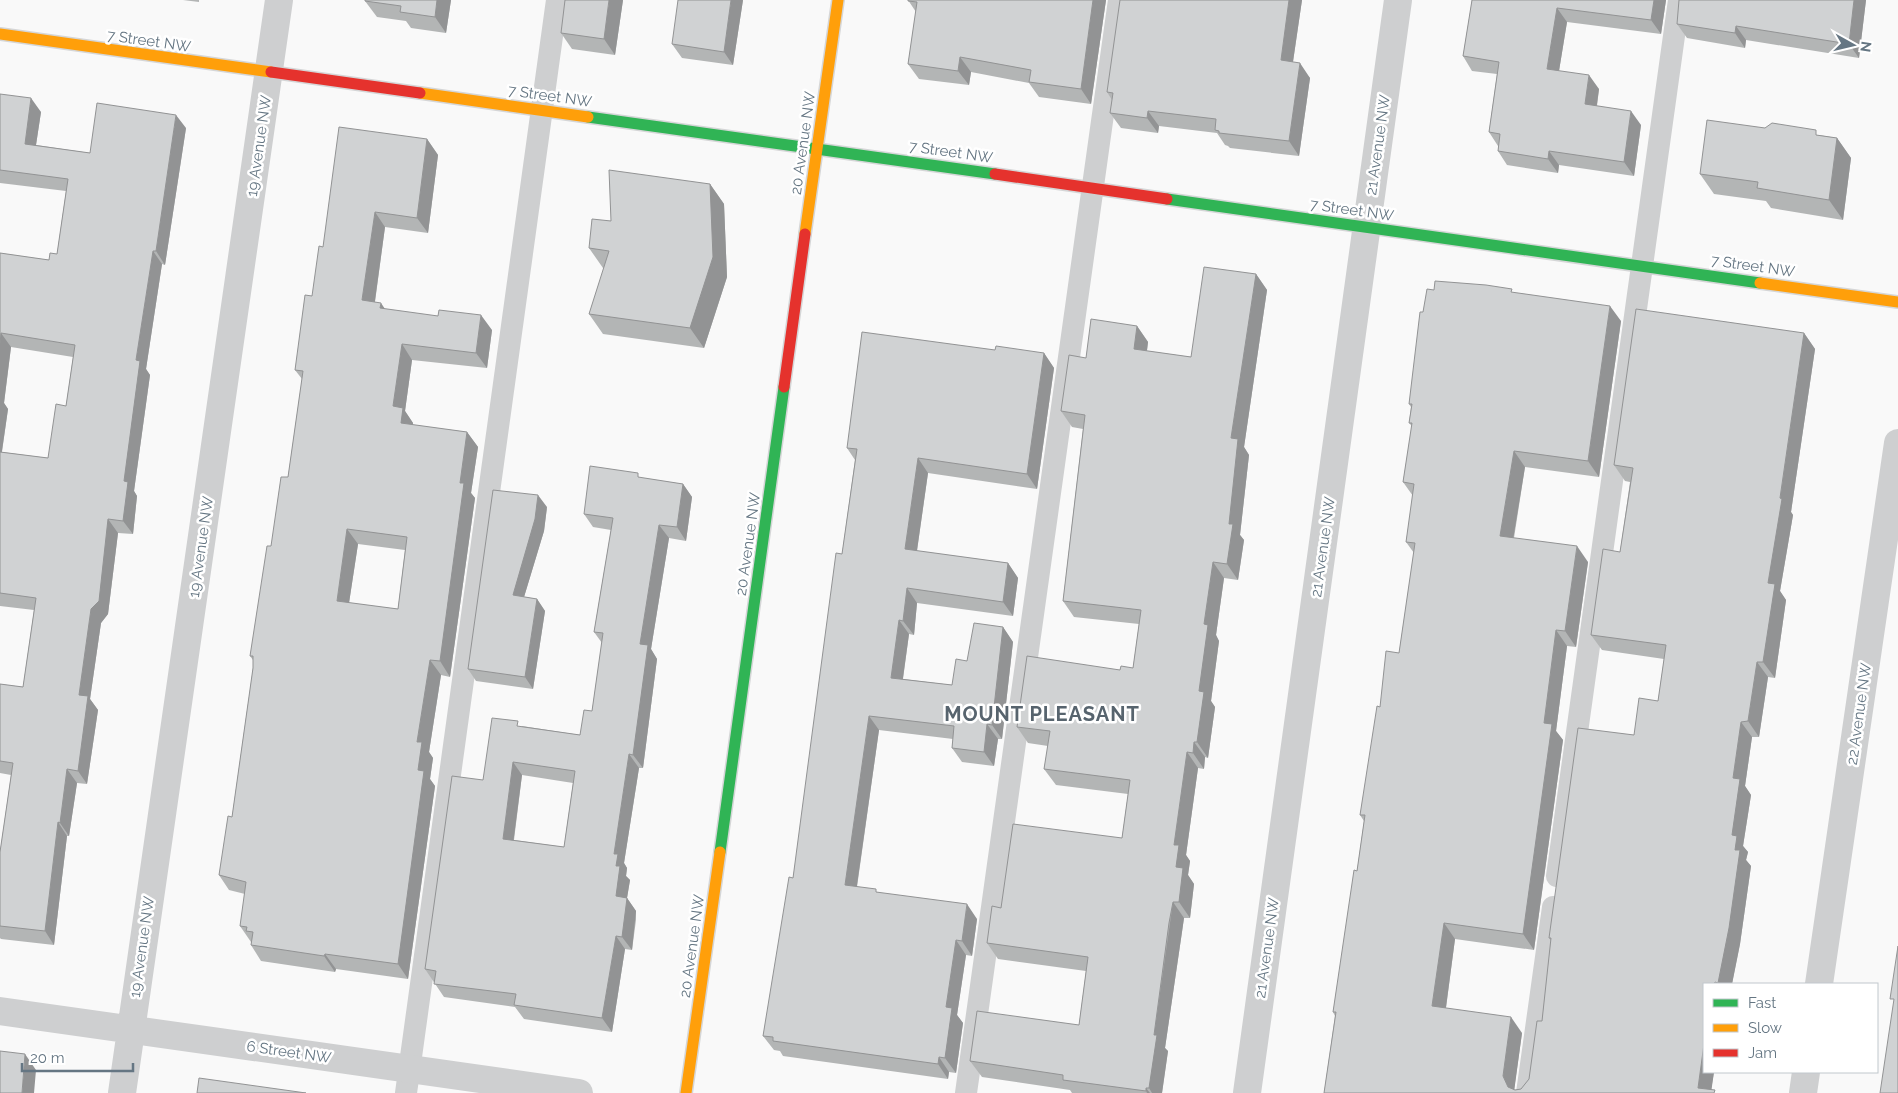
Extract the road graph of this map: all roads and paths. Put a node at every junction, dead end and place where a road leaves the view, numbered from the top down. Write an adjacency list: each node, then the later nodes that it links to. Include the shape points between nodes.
1 (279, 0): 8 (street, 19 Avenue NW)
2 (557, 0): 9 (lane)
3 (838, 0): 10 (street, 20 Avenue NW)
4 (1119, 0): 11 (lane)
5 (1398, 0): 12 (street, 21 Avenue NW)
6 (1679, 0): 13 (lane)
7 (0, 34): 8 (street, 7 Street NW)
8 (269, 73): 9 (street, 7 Street NW); 18 (street, 19 Avenue NW)
9 (542, 110): 10 (street, 7 Street NW); 20 (lane)
10 (818, 148): 11 (street, 7 Street NW); 23 (street, 20 Avenue NW)
11 (1092, 188): 12 (street, 7 Street NW); 24 (lane)
12 (1366, 228): 13 (street, 7 Street NW); 25 (street, 21 Avenue NW)
13 (1642, 264): 14 (street, 7 Street NW); 26 (lane)
14 (1898, 302)
15 (1898, 444): 16 (street, 22 Avenue NW)
16 (1819, 983)
17 (0, 1011): 18 (street, 6 Street NW)
18 (130, 1031): 20 (street, 6 Street NW); 21 (street, 19 Avenue NW)
19 (1806, 1073): 27 (street)
20 (408, 1081): 22 (street, 6 Street NW)
21 (122, 1093)
22 (578, 1093)
23 (686, 1093)
24 (966, 1093)
25 (1247, 1093)
26 (1527, 1093)
27 (1803, 1093)

